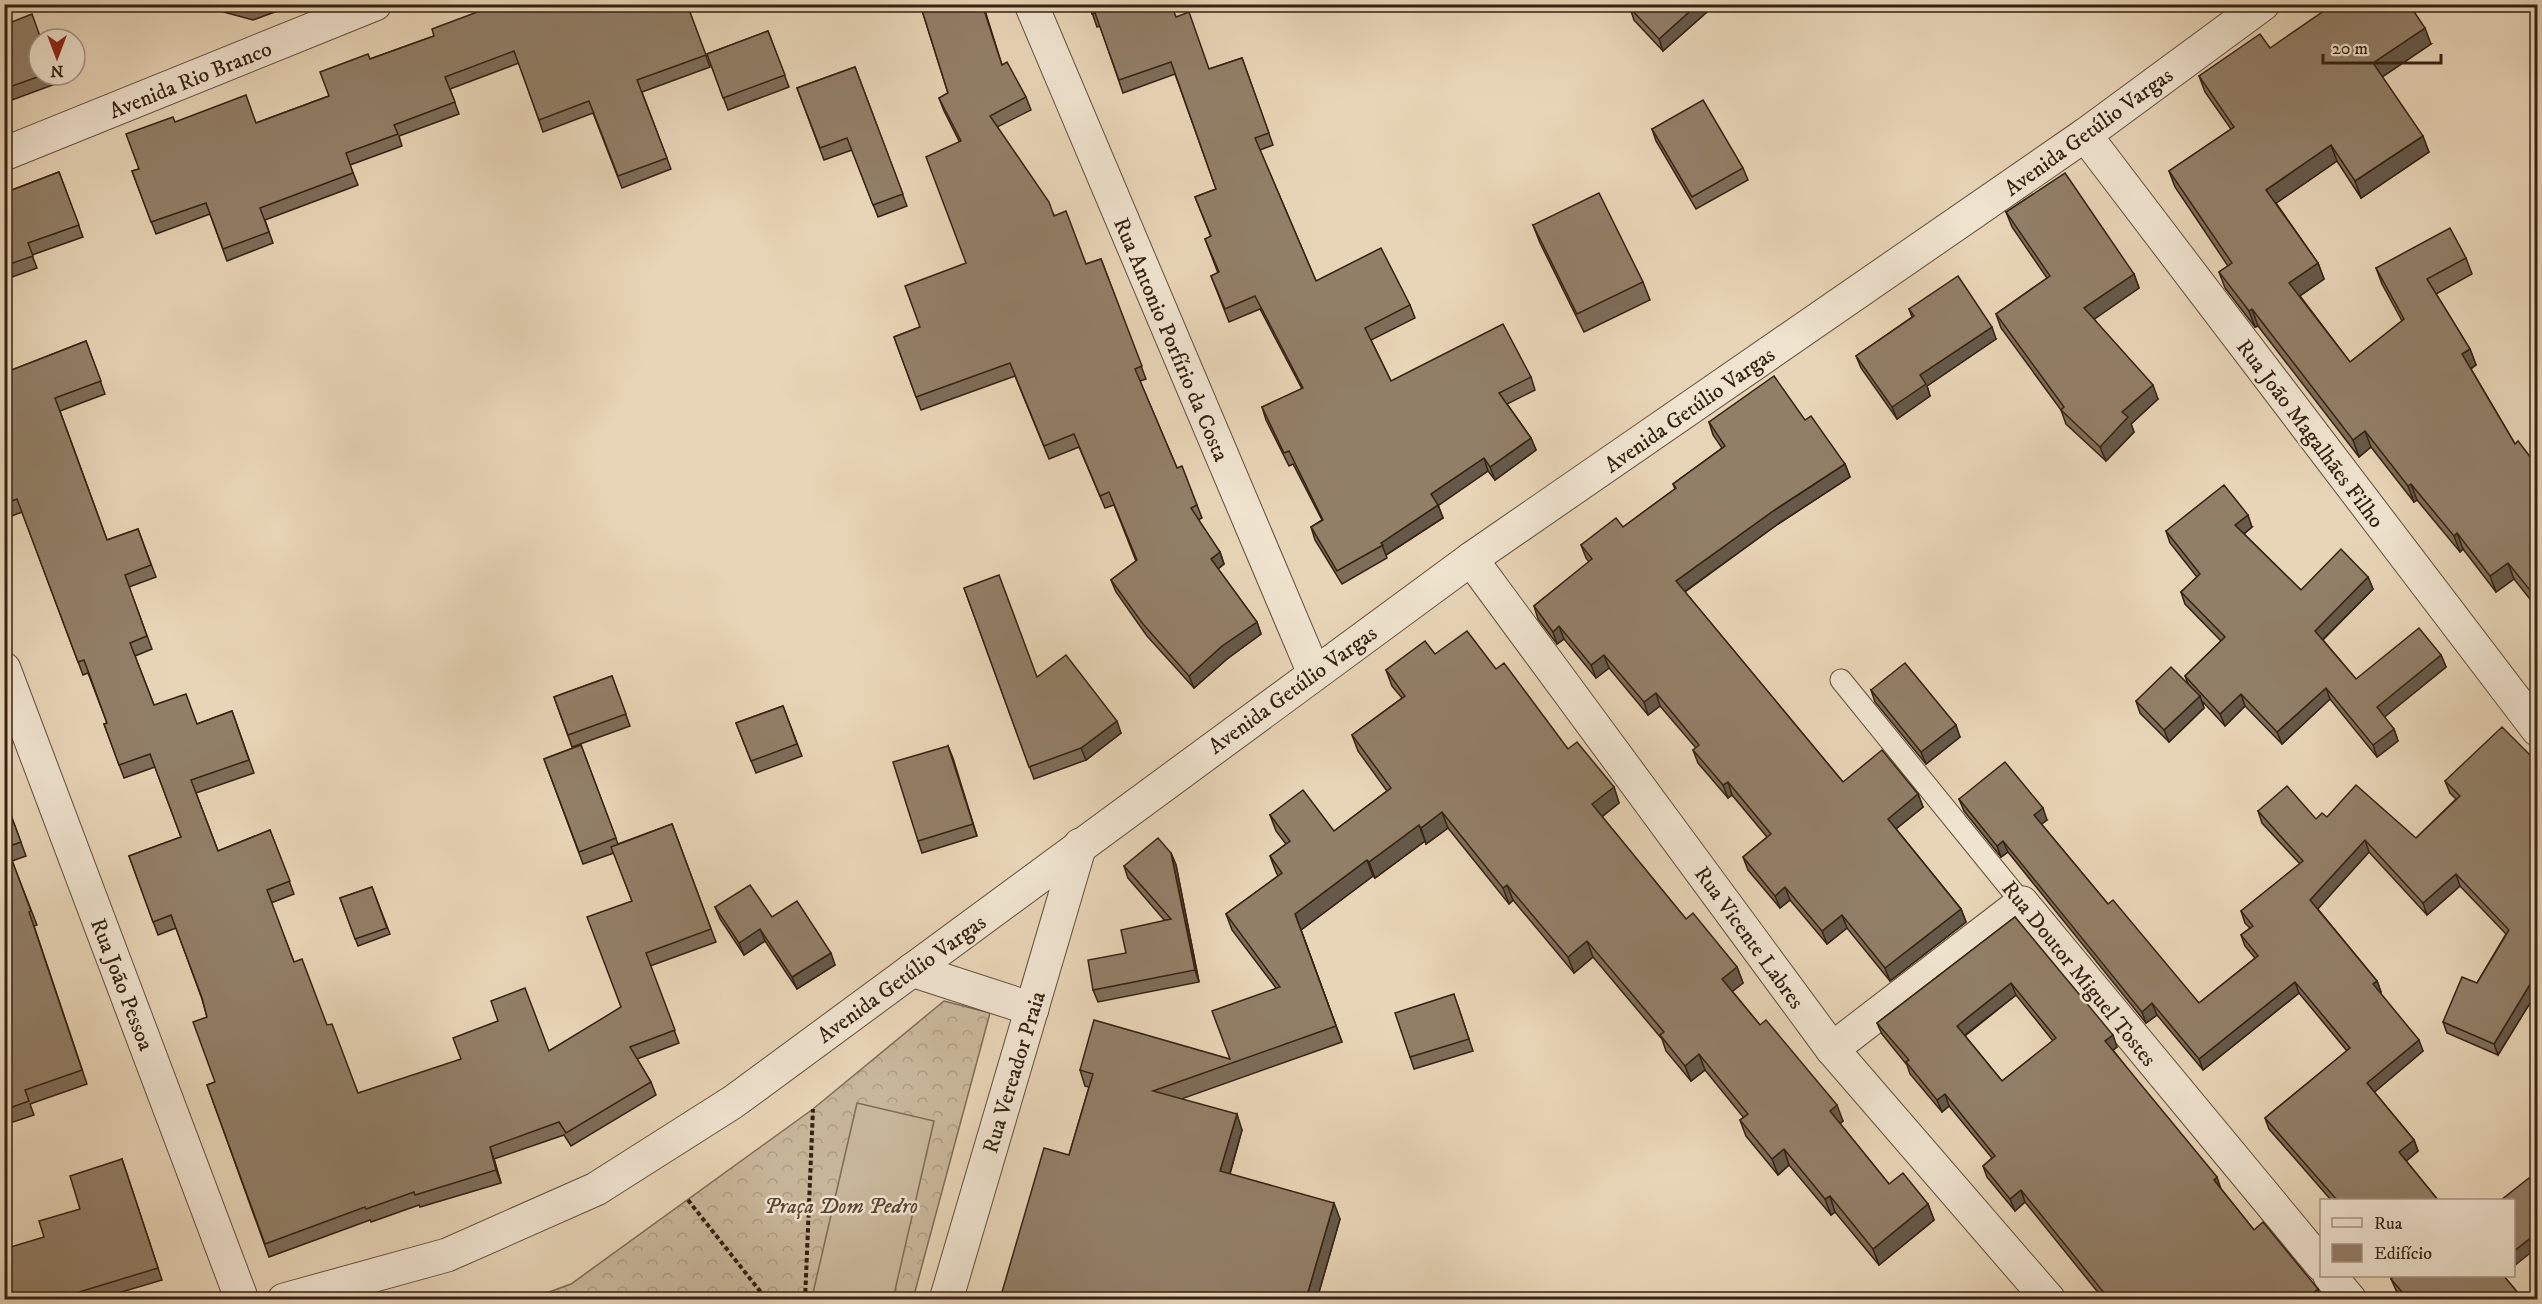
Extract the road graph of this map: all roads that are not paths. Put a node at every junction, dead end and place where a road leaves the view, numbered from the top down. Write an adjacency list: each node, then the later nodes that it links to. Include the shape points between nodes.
1 (375, 4): 5 (street, Avenida Rio Branco)
2 (1030, 4): 8 (street, Rua Antonio Porfírio da Costa)
3 (2263, 4): 4 (street, Avenida Getúlio Vargas)
4 (2085, 135): 6 (street, Avenida Getúlio Vargas); 10 (street, Rua João Magalhães Filho)
5 (4, 154)
6 (1471, 559): 8 (street, Avenida Getúlio Vargas); 15 (street, Rua Vicente Labres)
7 (4, 669): 18 (street, Rua João Pessoa)
8 (1314, 673): 11 (street, Avenida Getúlio Vargas)
9 (1841, 680): 12 (lane, Rua Doutor Miguel Tostes)
10 (2538, 730)
11 (1080, 845): 13 (street, Avenida Getúlio Vargas); 14 (street, Rua Vereador Praia)
12 (2022, 903): 15 (street); 16 (street, Rua Doutor Miguel Tostes)
13 (912, 970): 14 (street); 19 (street, Avenida Getúlio Vargas, via 733,1102 596,1189 447,1255)
14 (1032, 1009): 20 (street, Rua Vereador Praia)
15 (1832, 1049): 21 (street, Rua Vicente Labres)
16 (2320, 1263)
17 (2333, 1277): 22 (street)
18 (242, 1299)
19 (284, 1299)
20 (945, 1299)
21 (2049, 1299)
22 (2350, 1299)

